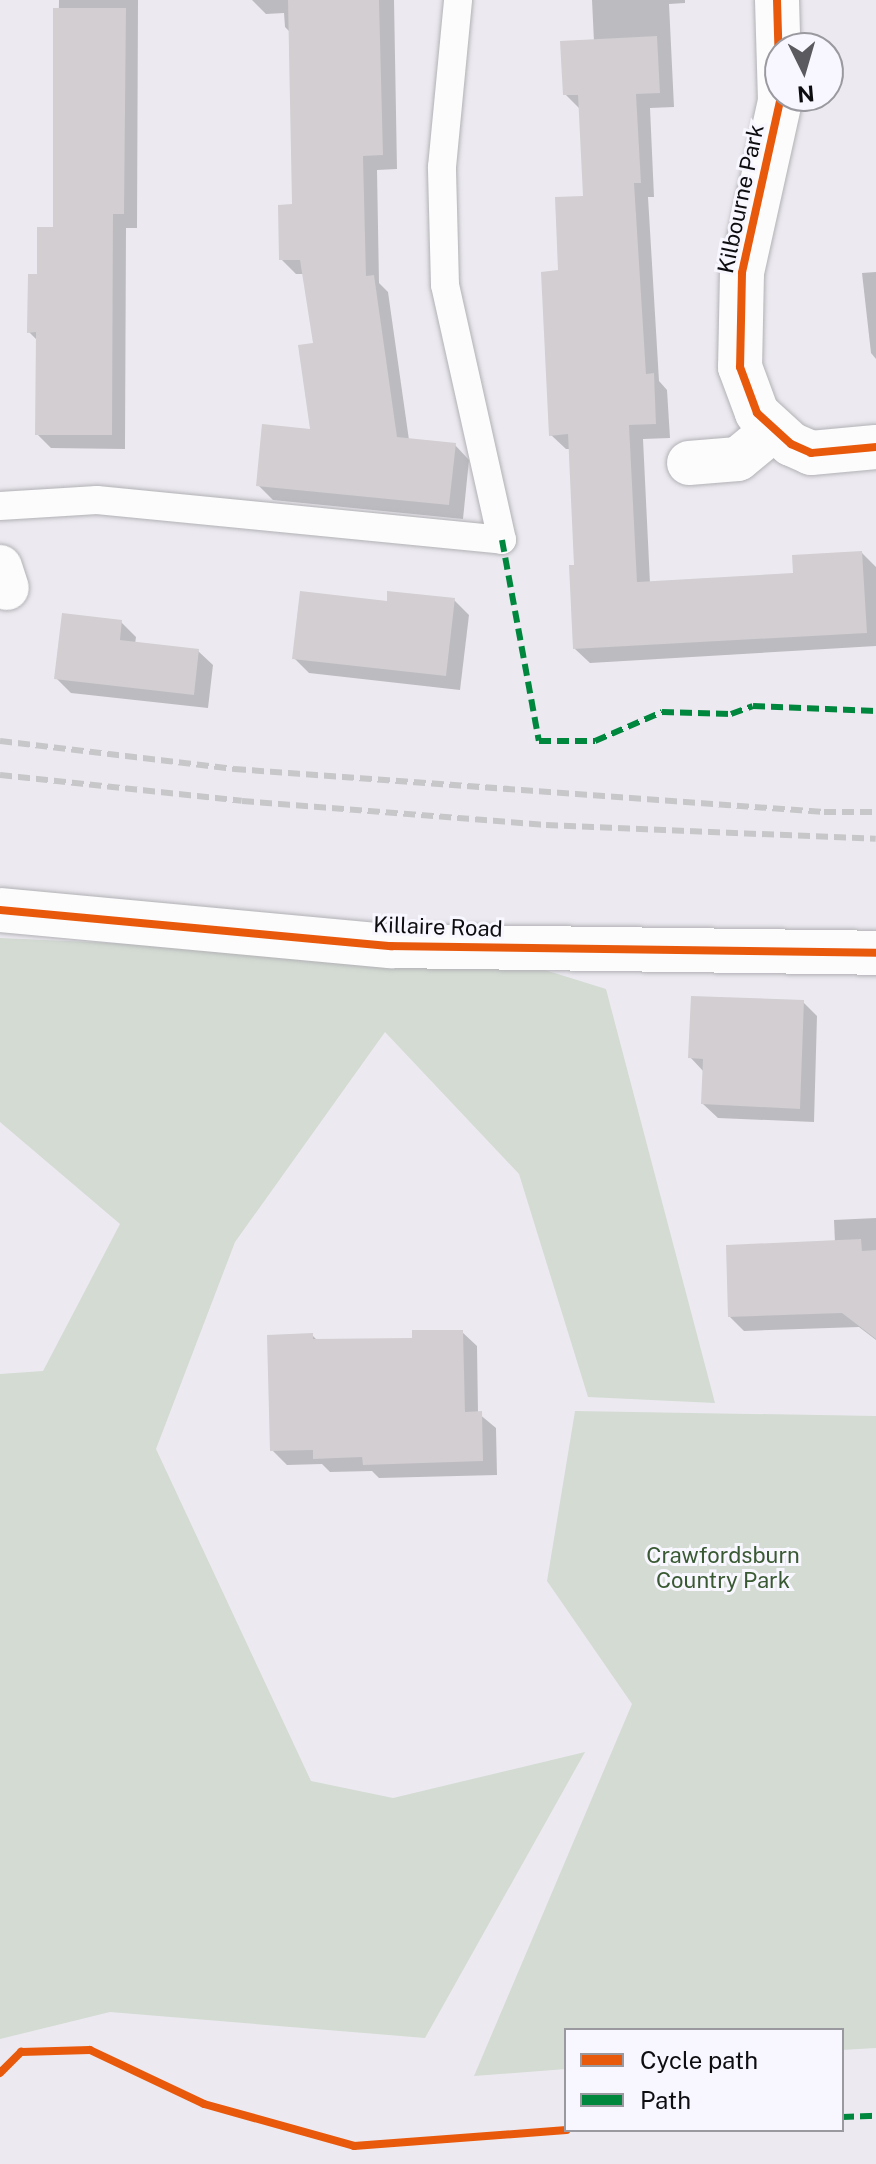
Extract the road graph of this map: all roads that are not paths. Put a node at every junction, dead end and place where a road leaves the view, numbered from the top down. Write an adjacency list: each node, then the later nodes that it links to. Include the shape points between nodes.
1 (458, 0): 6 (lane, via 442,167 445,285 502,540 97,500)
2 (777, 0): 3 (street, Kilbourne Park, via 780,101 742,273 740,342 746,391)
3 (772, 431): 4 (street, Kilbourne Park, via 811,453); 5 (street, via 738,459)
4 (876, 447)
5 (689, 463)
6 (0, 506)
7 (0, 910): 8 (street, Killaire Road, via 391,946)
8 (876, 953)

